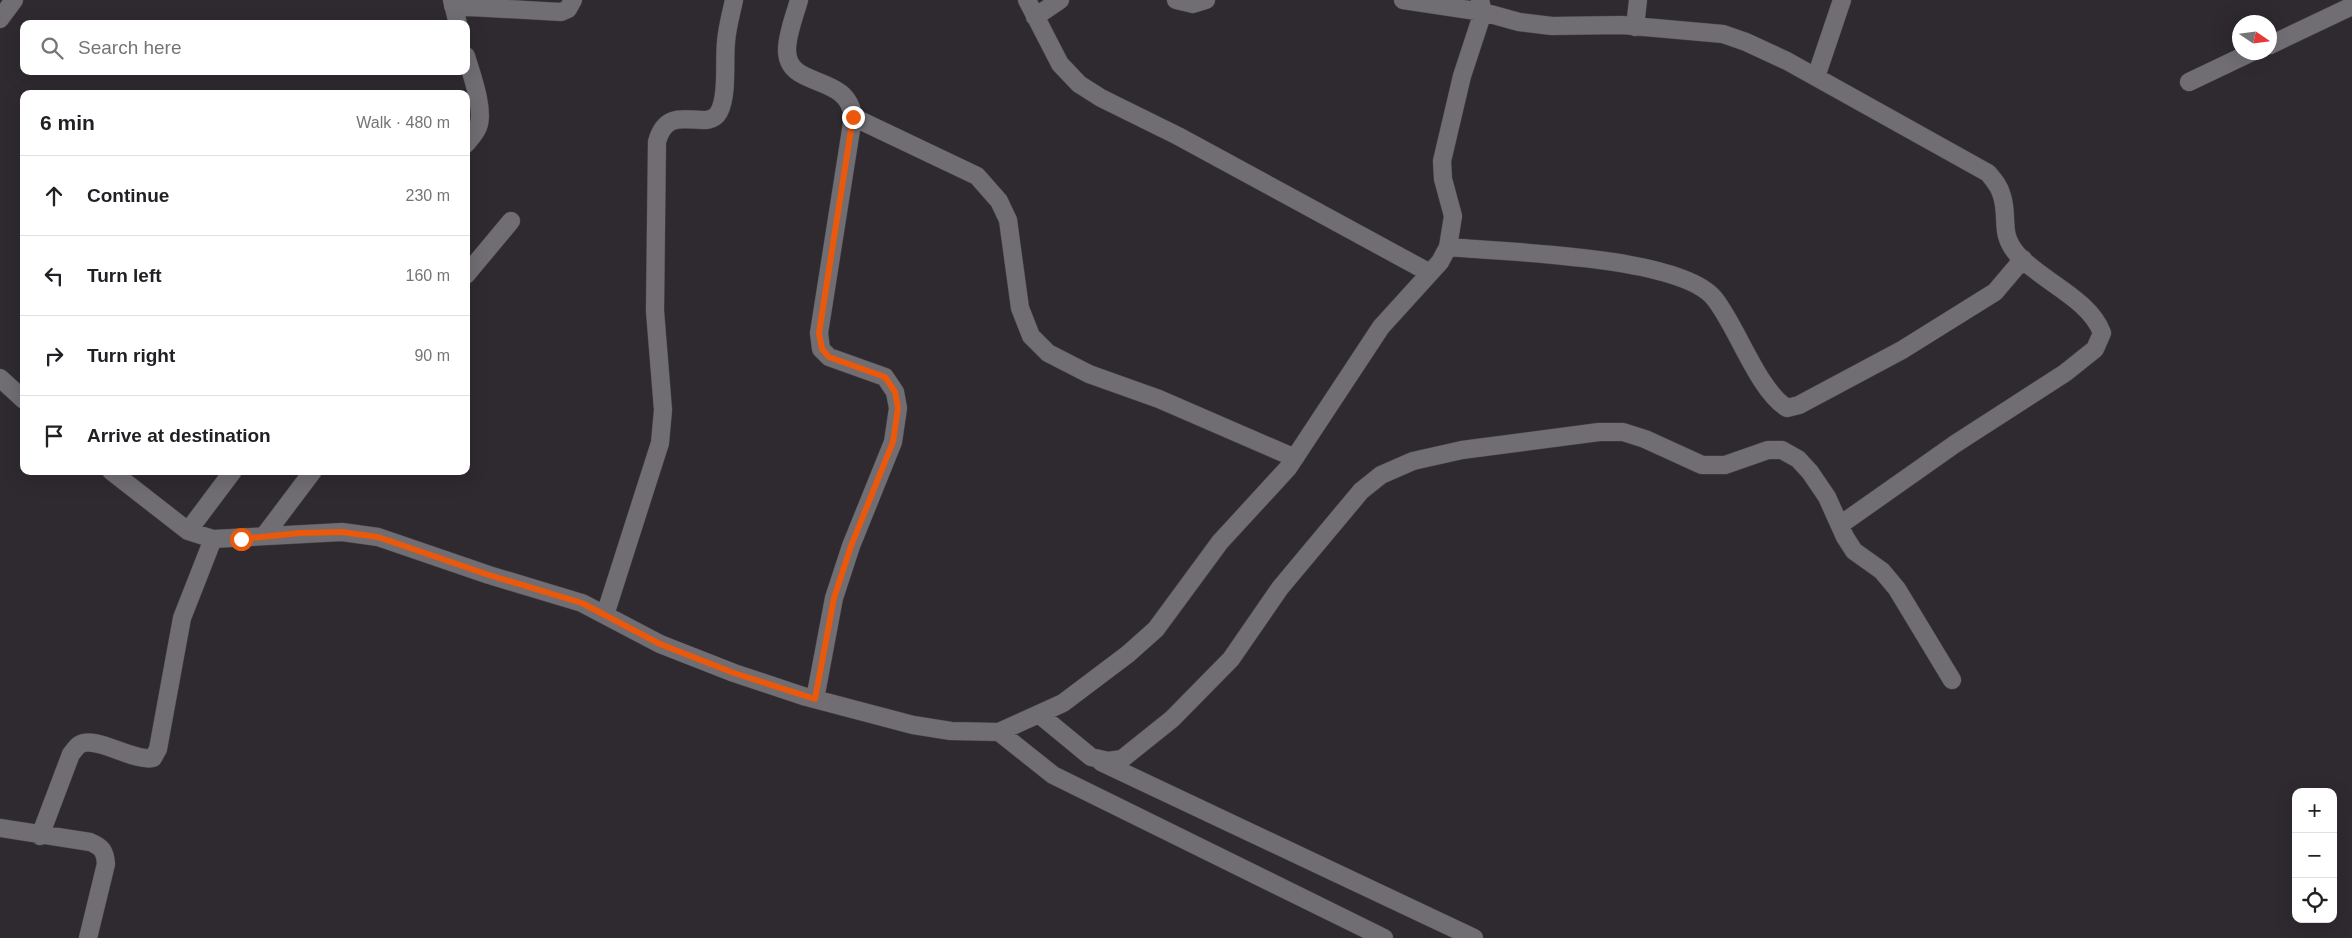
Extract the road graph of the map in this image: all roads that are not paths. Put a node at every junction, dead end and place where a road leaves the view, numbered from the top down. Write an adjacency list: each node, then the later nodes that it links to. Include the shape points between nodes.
1 (14, 0): 16 (street)
2 (573, 0): 12 (street, via 568,9 561,12)
3 (734, 0): 41 (street, via 726,41 723,103 718,114 709,119 671,120 661,129 658,142 655,311 663,410 660,443)
4 (799, 0): 24 (street, via 787,50 790,63 797,72 841,92 848,99)
5 (1027, 0): 15 (street)
6 (1060, 0): 15 (street)
7 (1176, 0): 8 (street, via 1193,4)
8 (1206, 0)
9 (1403, 0): 13 (street)
10 (1638, 0): 18 (street)
11 (1842, 0): 22 (street)
12 (453, 3): 17 (street)
13 (1481, 6): 18 (street, via 1519,22 1552,26); 27 (street, via 1442,161 1443,179 1453,216)
14 (2352, 6): 19 (street)
15 (1035, 17): 30 (street, via 1060,64 1069,75 1100,98 1178,136)
16 (0, 19)
17 (457, 20)
18 (1635, 27): 22 (street, via 1722,34 1746,42)
19 (2277, 41)
20 (2235, 60): 23 (street)
21 (470, 71): 25 (street, via 479,119 478,128)
22 (1816, 77): 28 (street, via 1988,173 2003,198 2004,232 2009,244)
23 (2189, 82)
24 (853, 117): 33 (street, via 976,176 1000,201 1008,220 1020,308 1031,336 1048,353 1089,374 1159,398); 43 (street, via 819,333 822,349 829,357 885,377 895,392 898,408 893,442 834,598)
25 (470, 139)
26 (511, 221): 29 (street)
27 (1448, 247): 28 (street, via 1576,255 1695,283 1713,296 1750,360 1779,403 1787,408 1799,405 1941,327 1995,292); 30 (street)
28 (2023, 259): 37 (street, via 2092,314 2102,333 2095,349 2065,373 1955,444)
29 (470, 270)
30 (1430, 273): 33 (street, via 1381,327)
31 (0, 378): 32 (street)
32 (20, 396)
33 (1295, 458): 44 (street, via 1220,542 1156,629 1063,704)
34 (116, 475): 38 (street)
35 (230, 475): 38 (street)
36 (310, 475): 39 (street)
37 (1840, 525): 42 (street, via 1854,551 1882,571 1897,589); 46 (street, via 1810,472 1798,459 1782,450 1768,450 1724,465 1702,465 1646,438 1623,432 1599,432 1462,450 1413,461 1381,475 1361,492 1280,588 1231,659 1172,720 1122,759 1108,762)
38 (188, 531): 40 (street)
39 (264, 536): 40 (street); 41 (street, via 342,532 378,537 582,603)
40 (213, 539): 48 (street, via 182,618 158,749 153,758 138,758 88,742 79,745 71,754)
41 (606, 616): 43 (street, via 660,644 734,673)
42 (1952, 680)
43 (815, 699): 45 (street, via 914,725)
44 (1040, 715): 45 (street); 46 (street)
45 (1000, 732): 50 (street, via 1053,774)
46 (1091, 757): 51 (street)
47 (0, 828): 48 (street)
48 (40, 836): 49 (street, via 90,842 105,852 106,864)
49 (88, 938)
50 (1384, 938)
51 (1474, 938)

